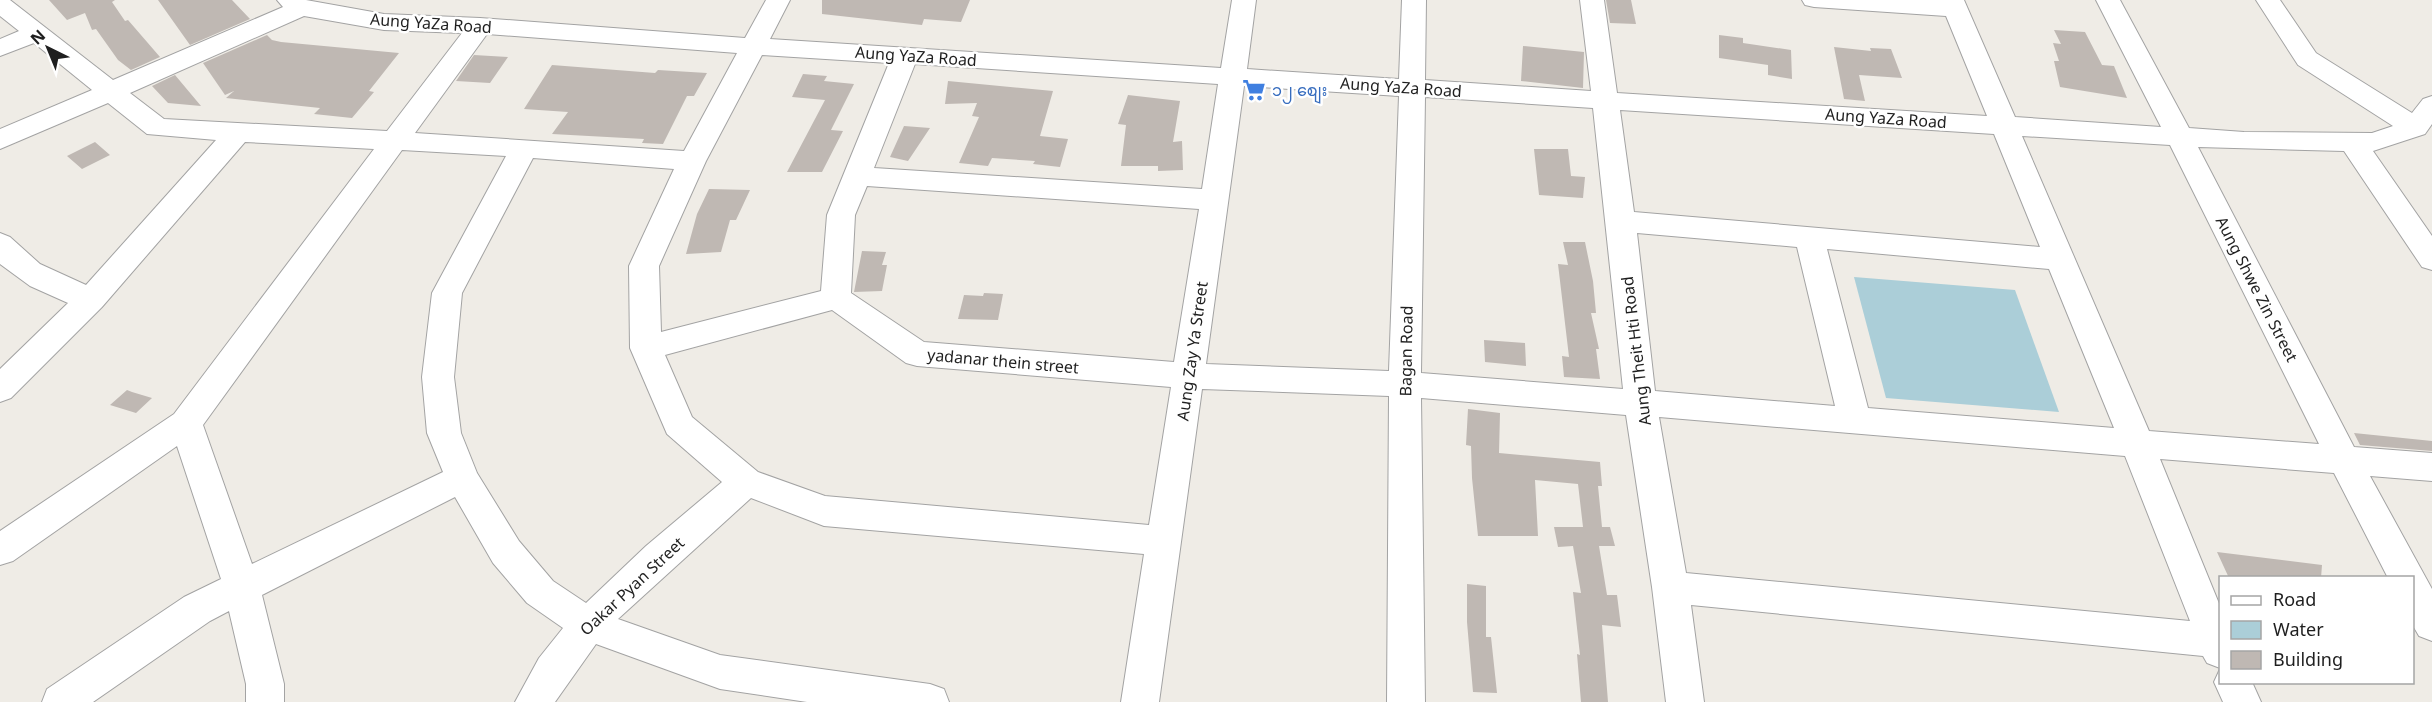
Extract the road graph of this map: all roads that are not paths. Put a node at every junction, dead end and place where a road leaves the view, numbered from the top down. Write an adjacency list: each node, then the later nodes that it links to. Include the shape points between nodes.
1 (778, 0): 13 (street)
2 (1244, 0): 16 (street, Aung Zay Ya Street)
3 (1414, 0): 17 (street, Bagan Road)
4 (1592, 0): 19 (street, Aung Theit Hti Road)
5 (1814, 0): 10 (street)
6 (2108, 0): 24 (street, Aung Shwe Zin Street)
7 (2268, 0): 22 (street, via 2307,59)
8 (0, 4): 12 (street)
9 (295, 4): 11 (street, Aung YaZa Road, via 384,22); 18 (street)
10 (1954, 4): 21 (street)
11 (480, 26): 13 (street, Aung YaZa Road); 26 (street)
12 (37, 33): 14 (street); 18 (street)
13 (751, 46): 15 (street, Aung YaZa Road); 29 (street)
14 (0, 48)
15 (904, 56): 16 (street, Aung YaZa Road); 30 (street)
16 (1232, 77): 17 (street, Aung YaZa Road); 31 (street, Aung Zay Ya Street)
17 (1414, 88): 19 (street, Aung YaZa Road); 41 (street, Bagan Road)
18 (111, 91): 23 (street, via 157,128); 25 (street)
19 (1605, 100): 21 (street, Aung YaZa Road); 32 (street, Aung Theit Hti Road)
20 (2432, 105): 22 (street)
21 (2004, 126): 24 (street, Aung YaZa Road); 35 (street)
22 (2415, 128): 27 (street, Aung YaZa Road, via 2374,142)
23 (238, 133): 26 (street); 38 (street)
24 (2181, 137): 27 (street, Aung YaZa Road); 47 (street, Aung Shwe Zin Street)
25 (0, 140)
26 (394, 142): 28 (street); 45 (street)
27 (2352, 142): 36 (street)
28 (524, 148): 29 (street); 49 (street, via 447,293 438,377 444,433)
29 (692, 161): 39 (street, via 644,266)
30 (856, 176): 31 (street); 37 (street, via 841,215)
31 (1214, 200): 40 (street, Aung Zay Ya Street)
32 (1621, 221): 33 (street); 43 (street, Aung Theit Hti Road)
33 (1809, 237): 35 (street); 44 (street)
34 (0, 244): 38 (street, via 12,262 39,279)
35 (2059, 259): 46 (street)
36 (2432, 259)
37 (836, 298): 39 (street); 40 (street, yadanar thein street, via 917,354)
38 (91, 299): 42 (street)
39 (646, 348): 50 (street, via 679,425)
40 (1188, 376): 41 (street, yadanar thein street); 51 (street, Aung Zay Ya Street)
41 (1405, 384): 43 (street, yadanar thein street); 66 (street, Bagan Road)
42 (0, 389)
43 (1640, 401): 44 (street, yadanar thein street); 54 (street, Aung Theit Hti Road)
44 (1855, 422): 46 (street, yadanar thein street)
45 (186, 423): 52 (street); 55 (street)
46 (2138, 445): 47 (street, yadanar thein street); 59 (street)
47 (2342, 459): 48 (street, yadanar thein street); 53 (street, Aung Shwe Zin Street)
48 (2432, 467)
49 (462, 478): 55 (street); 57 (street, via 506,552 540,592)
50 (746, 482): 51 (street, via 824,511); 57 (street, Oakar Pyan Street)
51 (1163, 542): 65 (street, Aung Zay Ya Street)
52 (0, 550)
53 (2406, 576)
54 (1670, 587): 59 (street); 67 (street, Aung Theit Hti Road)
55 (242, 588): 61 (street, via 197,609); 62 (street, via 265,684)
56 (2414, 592): 58 (street)
57 (587, 624): 63 (street, Oakar Pyan Street); 64 (street, via 720,672)
58 (2432, 624)
59 (2218, 646)
60 (2235, 684): 68 (street)
61 (61, 702)
62 (265, 702)
63 (534, 702)
64 (930, 702)
65 (1140, 702)
66 (1406, 702)
67 (1685, 702)
68 (2241, 702)

